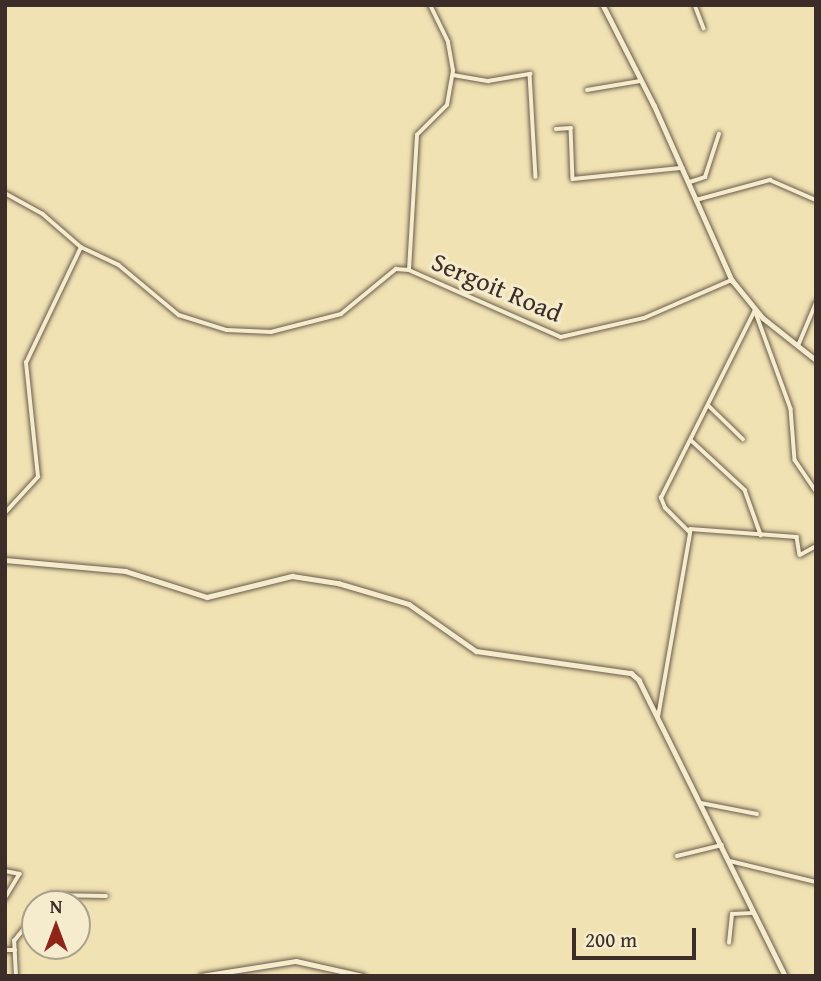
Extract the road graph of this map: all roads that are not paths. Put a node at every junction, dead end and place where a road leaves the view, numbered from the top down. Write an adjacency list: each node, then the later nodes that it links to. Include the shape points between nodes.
1 (430, 5): 5 (street, via 448,42)
2 (603, 5): 6 (street)
3 (695, 5): 4 (street)
4 (704, 28)
5 (453, 75): 11 (street, via 488,81 530,74); 17 (street, via 447,105 416,135)
6 (642, 81): 7 (street); 10 (street)
7 (587, 90)
8 (556, 128): 10 (street, via 571,128 573,179)
9 (719, 134): 12 (street, via 705,177)
10 (683, 167): 12 (street)
11 (536, 177)
12 (690, 182): 14 (street)
13 (5, 193): 16 (street, Sergoit Road, via 43,214)
14 (696, 200): 15 (street, via 770,180); 18 (street)
15 (816, 200)
16 (81, 247): 17 (street, Sergoit Road, via 119,265 186,319 246,332 271,332 346,312 389,272); 27 (street, via 26,363 38,477)
17 (409, 270): 18 (street, Sergoit Road, via 561,337 644,318)
18 (732, 280): 20 (street)
19 (816, 303): 21 (street)
20 (755, 310): 21 (street); 23 (street); 26 (street, via 791,408 795,460)
21 (797, 346): 22 (street)
22 (816, 360)
23 (708, 405): 24 (street); 25 (street)
24 (743, 439)
25 (691, 440): 28 (street, via 661,502); 29 (street, via 748,496)
26 (816, 491)
27 (5, 513)
28 (690, 529): 29 (street); 32 (street)
29 (761, 535): 30 (street, via 797,537 800,555)
30 (816, 545)
31 (5, 560): 32 (street, via 125,571 207,597 292,576 338,583 415,607 476,651 631,673)
32 (657, 719): 33 (street)
33 (701, 803): 34 (street); 35 (street)
34 (757, 814)
35 (722, 845): 36 (street); 37 (street)
36 (677, 856)
37 (730, 861): 39 (street); 43 (street)
38 (5, 871): 42 (street, via 20,874)
39 (816, 882)
40 (91, 896): 41 (street)
41 (106, 896)
42 (5, 899)
43 (755, 913): 45 (street, via 732,914); 51 (street)
44 (21, 932): 47 (street, via 14,941)
45 (729, 943)
46 (5, 950): 47 (street)
47 (15, 950): 48 (street)
48 (16, 976)
49 (201, 976): 50 (street, via 296,961)
50 (363, 976)
51 (785, 976)

